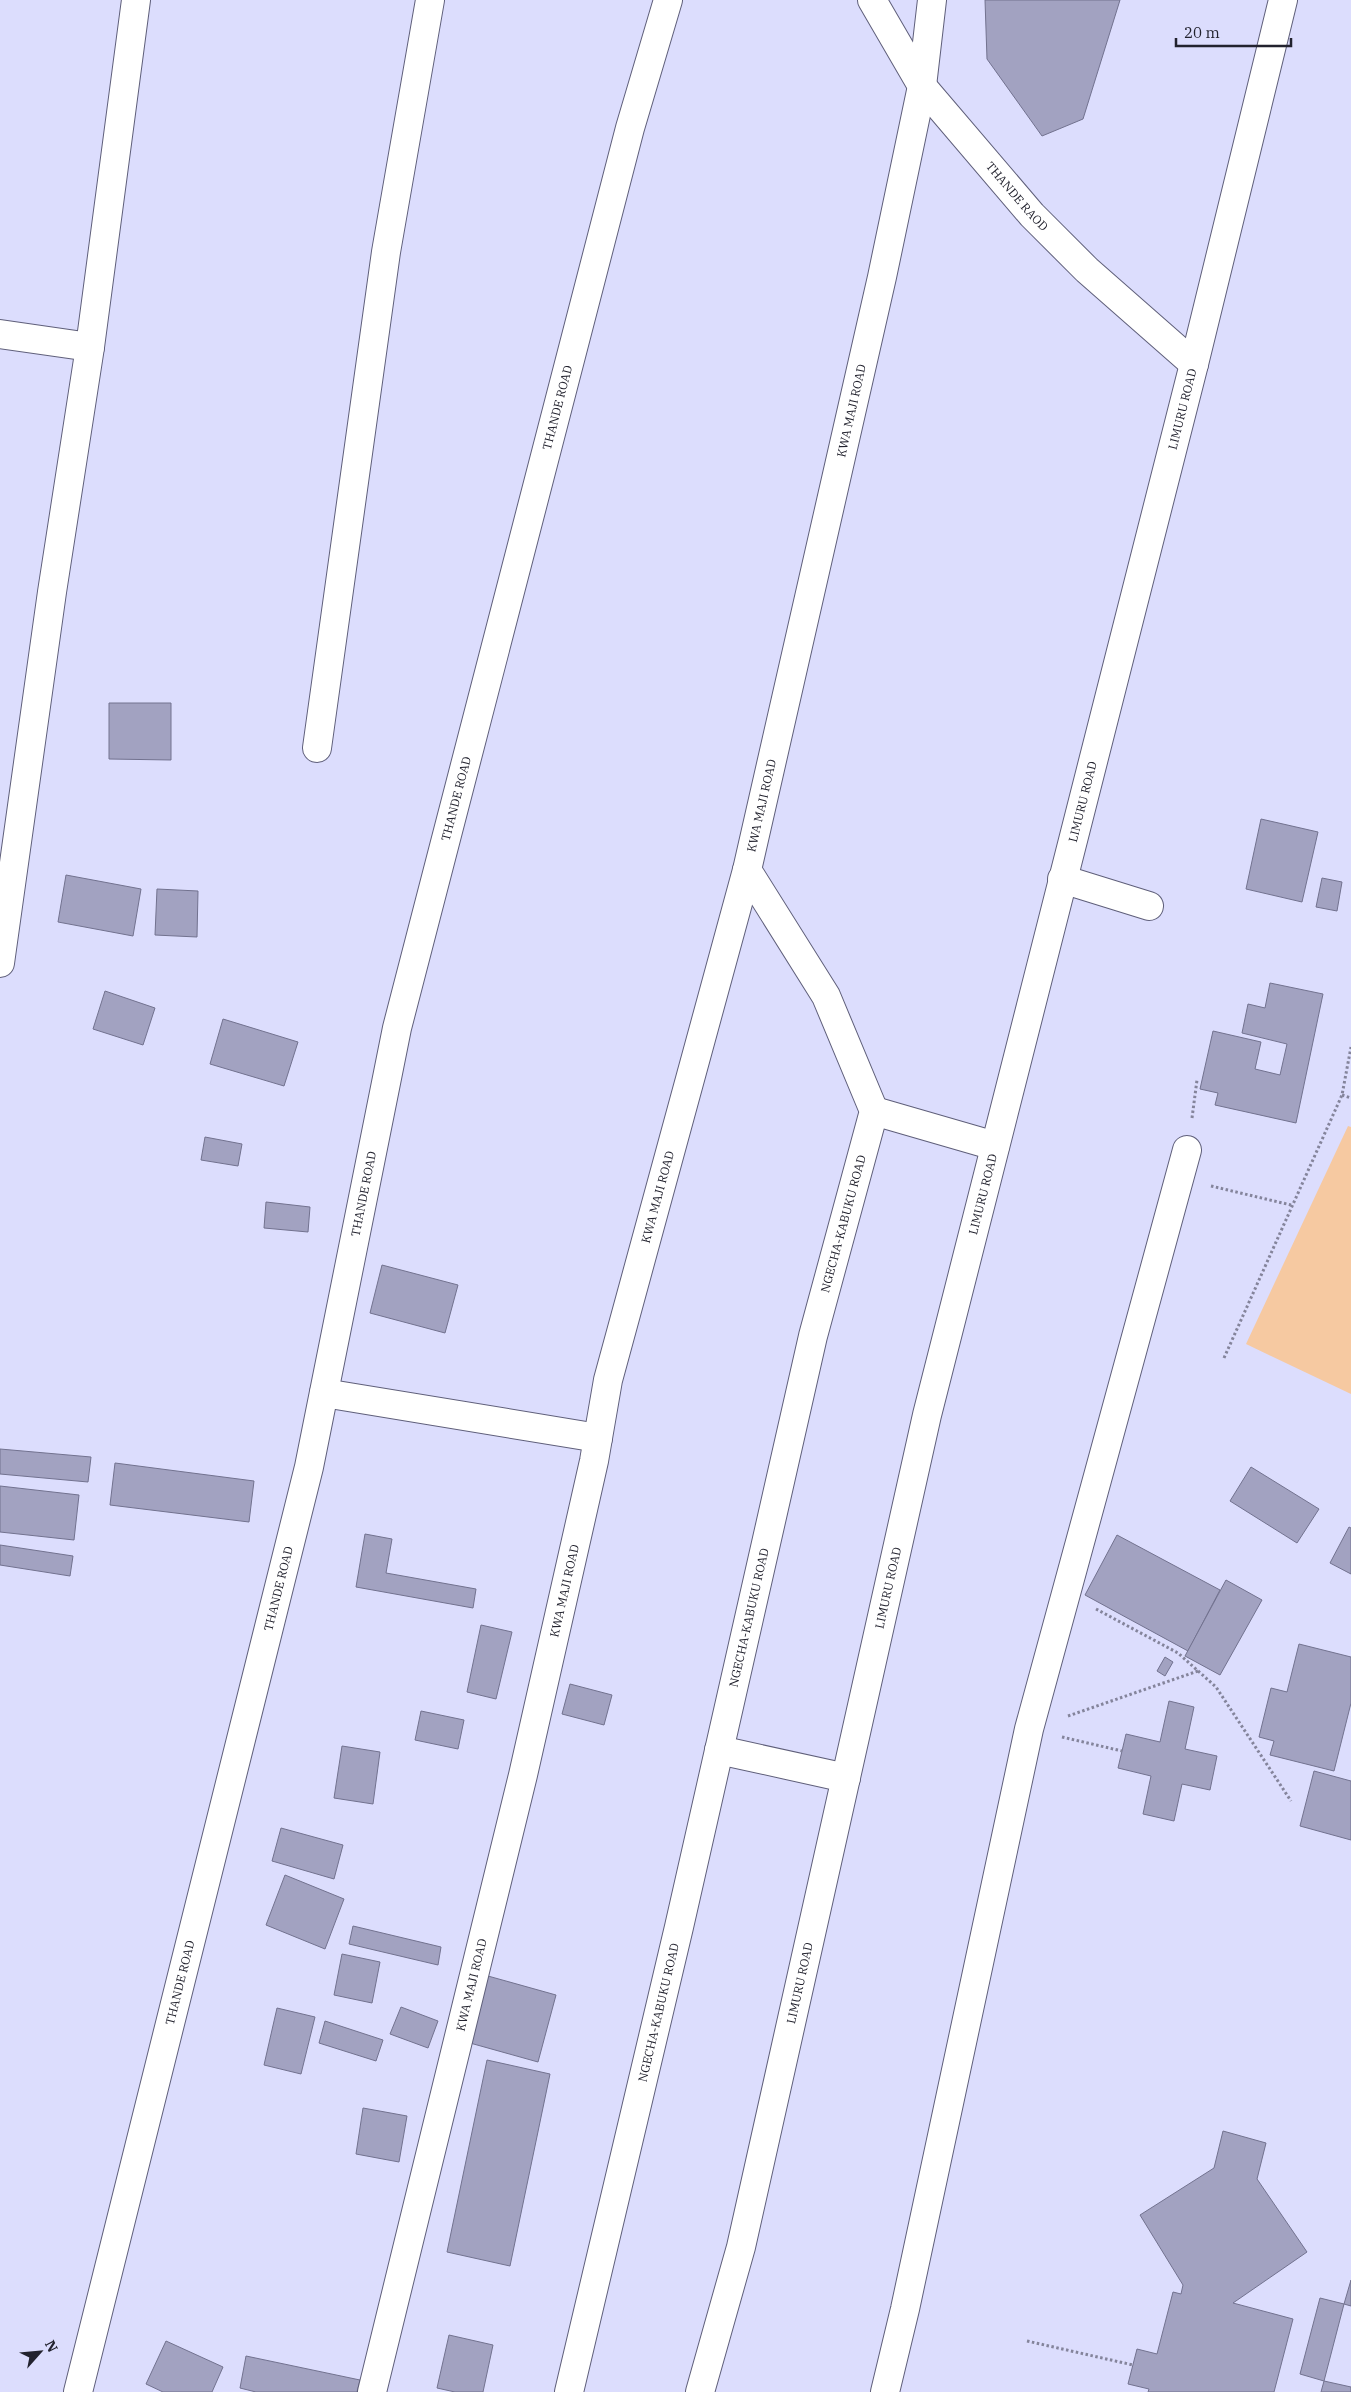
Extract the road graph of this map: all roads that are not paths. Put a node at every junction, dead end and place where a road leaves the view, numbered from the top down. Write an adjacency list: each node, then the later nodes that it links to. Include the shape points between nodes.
1 (136, 0): 9 (main road)
2 (430, 0): 11 (main road, via 386,252)
3 (668, 0): 19 (main road, THANDE ROAD, via 630,128 397,1028)
4 (872, 0): 7 (main road, THANDE RAOD)
5 (932, 0): 7 (main road, KWA MAJI ROAD)
6 (1283, 0): 10 (main road, LIMURU ROAD)
7 (922, 86): 10 (main road, THANDE RAOD, via 1032,215 1086,270); 12 (main road, KWA MAJI ROAD, via 880,287)
8 (0, 334): 9 (main road)
9 (90, 347): 15 (main road)
10 (1194, 364): 13 (main road, LIMURU ROAD)
11 (317, 748)
12 (747, 870): 16 (main road, via 826,996); 20 (main road, KWA MAJI ROAD, via 608,1380)
13 (1062, 879): 14 (main road); 17 (main road, LIMURU ROAD)
14 (1149, 906)
15 (0, 964)
16 (874, 1111): 17 (main road); 21 (main road, NGECHA-KABUKU ROAD, via 812,1336)
17 (995, 1146): 22 (main road, LIMURU ROAD, via 927,1415)
18 (1188, 1150): 27 (main road, via 1029,1729)
19 (324, 1393): 20 (main road); 23 (main road, THANDE ROAD, via 309,1467)
20 (598, 1438): 24 (main road, KWA MAJI ROAD, via 523,1775)
21 (719, 1750): 22 (main road); 25 (main road, NGECHA-KABUKU ROAD)
22 (846, 1778): 26 (main road, LIMURU ROAD, via 741,2247)
23 (78, 2392)
24 (372, 2392)
25 (569, 2392)
26 (700, 2392)
27 (886, 2392)

